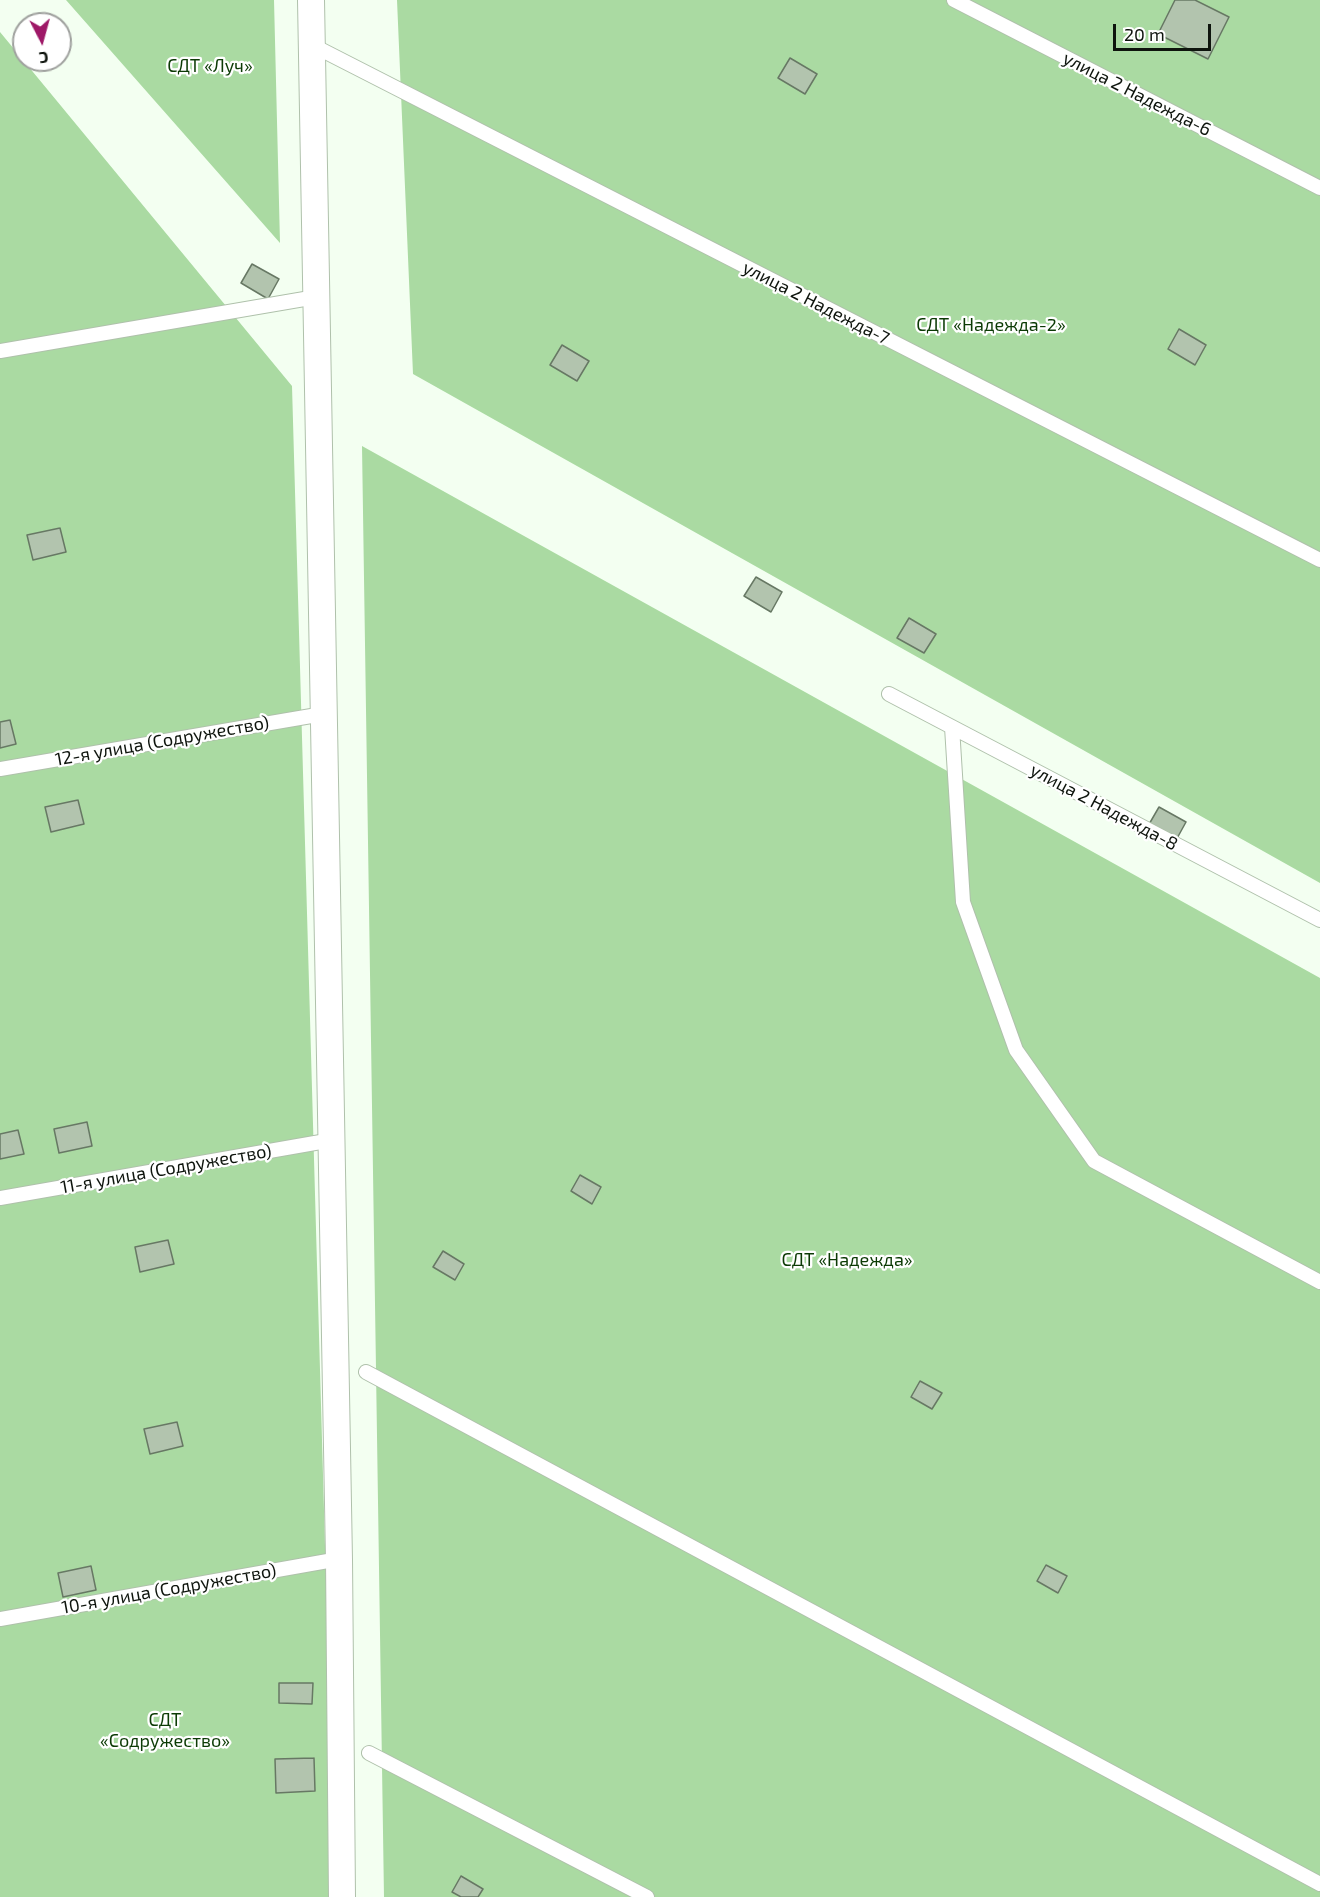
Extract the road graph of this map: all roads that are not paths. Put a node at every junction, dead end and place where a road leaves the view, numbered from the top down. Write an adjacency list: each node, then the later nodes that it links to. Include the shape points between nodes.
1 (311, 0): 3 (street)
2 (954, 0): 4 (lane, улица 2 Надежда-6)
3 (312, 45): 5 (street); 7 (lane, улица 2 Надежда-7)
4 (1320, 188)
5 (316, 297): 6 (lane); 9 (street)
6 (0, 351)
7 (1320, 560)
8 (889, 694): 10 (lane, улица 2 Надежда-8)
9 (323, 714): 11 (lane, 12-я улица (Содружество)); 13 (street)
10 (952, 727): 12 (lane, улица 2 Надежда-8); 15 (lane, via 963,902 1016,1050 1094,1161)
11 (0, 769)
12 (1320, 920)
13 (332, 1140): 14 (lane, 11-я улица (Содружество)); 17 (street)
14 (0, 1198)
15 (1320, 1282)
16 (366, 1372): 20 (lane)
17 (339, 1559): 18 (lane, 10-я улица (Содружество)); 21 (street)
18 (0, 1619)
19 (369, 1753): 22 (lane)
20 (1320, 1884)
21 (342, 1897)
22 (647, 1897)

